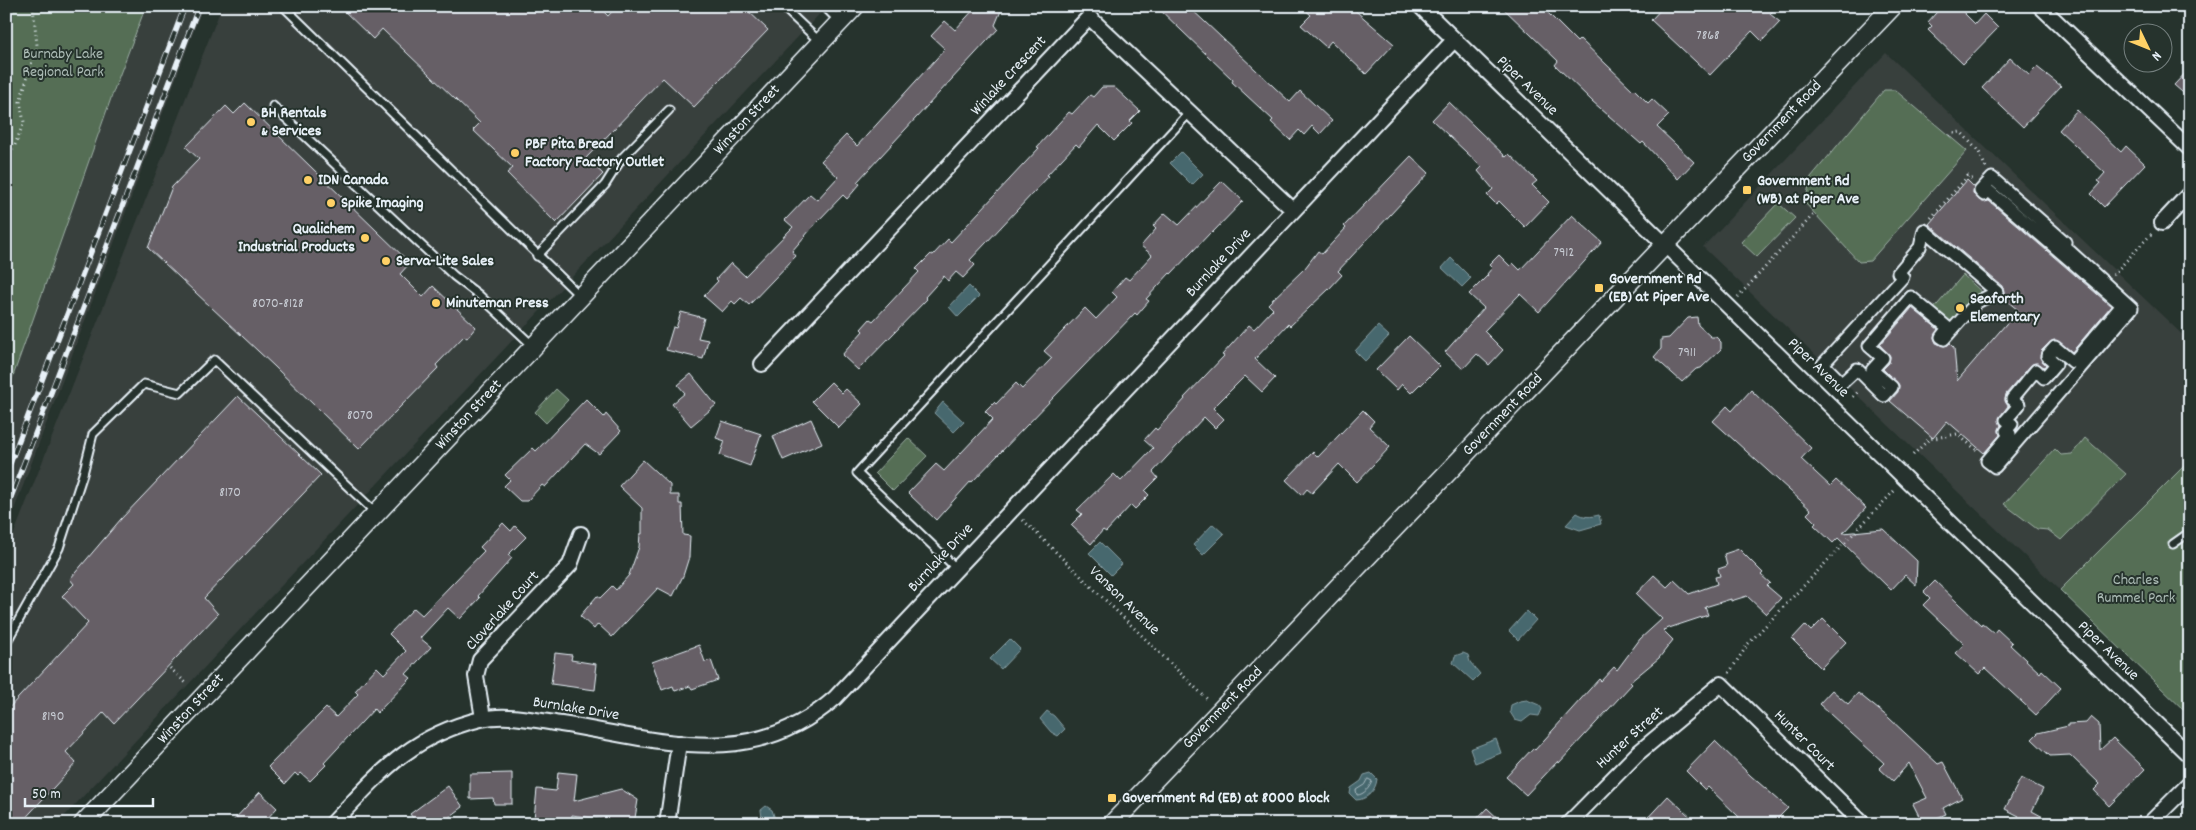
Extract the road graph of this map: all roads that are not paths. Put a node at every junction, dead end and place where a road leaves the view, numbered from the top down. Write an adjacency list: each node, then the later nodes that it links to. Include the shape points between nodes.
1 (283, 6): 20 (lane)
2 (782, 6): 10 (lane)
3 (824, 6): 8 (lane)
4 (855, 6): 8 (street, Winston Street)
5 (1420, 6): 9 (street, Piper Avenue)
6 (1893, 6): 19 (street, Government Road)
7 (2040, 6): 14 (street)
8 (840, 22): 10 (street, Winston Street)
9 (1454, 40): 16 (street, Burnlake Drive); 19 (street, Piper Avenue)
10 (820, 43): 21 (street, Winston Street)
11 (273, 106): 22 (lane, via 454,276)
12 (669, 110): 20 (lane, via 622,158 606,185)
13 (1190, 112): 16 (street, Winlake Crescent); 23 (street, Winlake Crescent, via 1089,17); 29 (lane, via 857,473)
14 (2190, 149)
15 (2190, 193): 17 (street)
16 (1293, 210): 29 (street, Burnlake Drive)
17 (2162, 223)
18 (1924, 233): 18 (street, via 1924,230 1996,292 1977,302 1944,339 1941,337 1948,328 1911,297 1869,346 1883,358 1872,370 1892,387 1884,396 1857,369 1842,383 1823,364 1903,277 1898,273 1920,247)
19 (1665, 245): 34 (street, Piper Avenue); 39 (street, Government Road)
20 (537, 256): 21 (lane)
21 (580, 296): 22 (street, Winston Street)
22 (534, 346): 25 (street, Winston Street)
23 (762, 364)
24 (1988, 460): 24 (street, via 2010,434 2006,431 2012,424 2006,420 2019,405 2012,399 2036,370 2044,378 2056,364 2047,356 2055,347 2073,362 2122,305 1988,190 1984,195 1980,192 1992,178 2066,242 2063,245 2132,308 1995,467)
25 (376, 513): 30 (lane, via 214,360 180,393 144,384 93,434 84,474 59,548); 36 (street, Winston Street)
26 (2190, 532): 28 (lane)
27 (581, 534): 32 (street, Cloverlake Court, via 570,565 480,660 476,676)
28 (2173, 544)
29 (956, 568): 33 (street, Burnlake Drive, via 835,698 794,728 760,740 714,746)
30 (6, 643)
31 (1721, 684): 40 (street, Hunter Street, via 1638,753); 41 (street, Hunter Court)
32 (483, 718): 33 (street, Burnlake Drive, via 528,719); 37 (street, Burnlake Drive, via 424,740 401,755)
33 (679, 743): 38 (street)
34 (2190, 756)
35 (2190, 783): 42 (street)
36 (83, 824)
37 (332, 824)
38 (667, 824)
39 (1112, 824)
40 (1568, 824)
41 (1863, 824)
42 (2149, 824)

